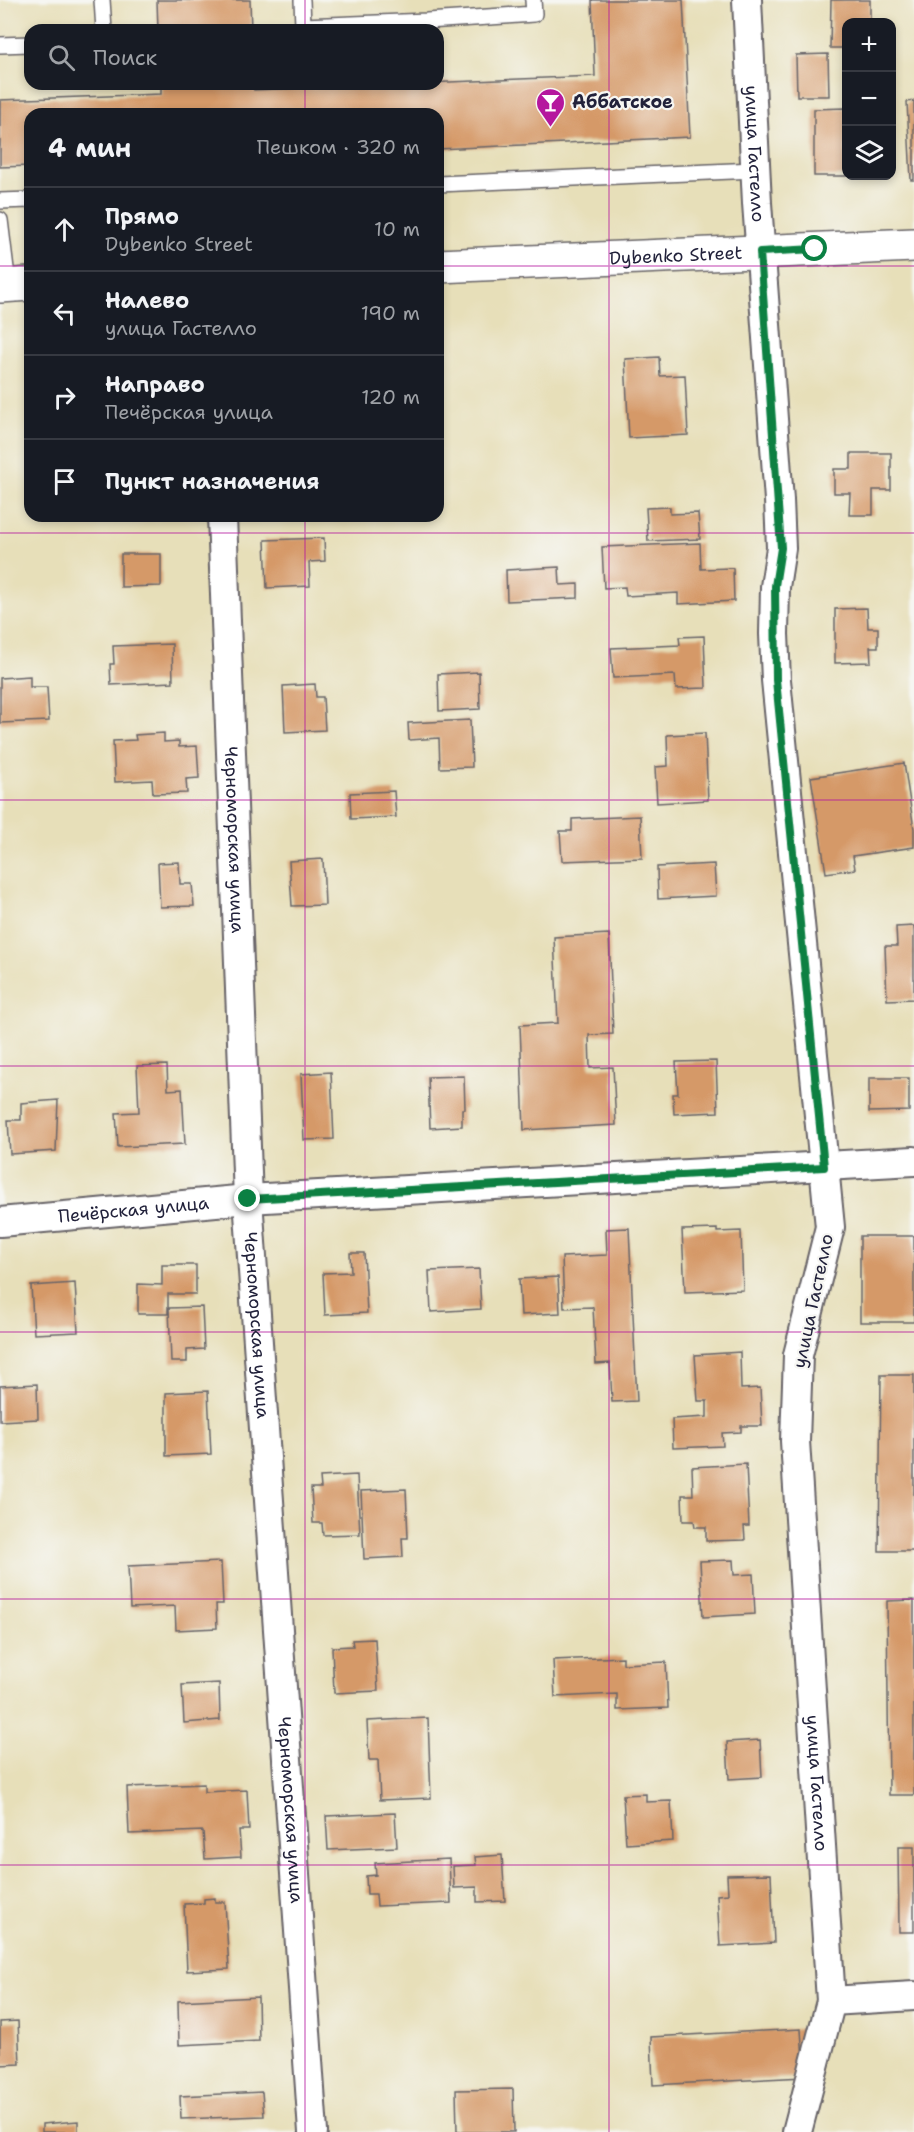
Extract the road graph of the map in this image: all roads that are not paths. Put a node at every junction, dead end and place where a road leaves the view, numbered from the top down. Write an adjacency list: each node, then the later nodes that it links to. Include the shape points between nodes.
1 (102, 0): 5 (lane)
2 (302, 0): 6 (lane)
3 (533, 0): 7 (lane, via 534,14)
4 (747, 0): 10 (street, улица Гастелло)
5 (104, 24)
6 (303, 24)
7 (444, 24)
8 (24, 44): 9 (lane)
9 (0, 45)
10 (755, 170): 11 (lane); 16 (street, улица Гастелло)
11 (444, 184)
12 (24, 200): 13 (lane)
13 (0, 201)
14 (0, 220): 18 (lane)
15 (914, 245): 16 (main road, Dybenko Street)
16 (760, 252): 17 (main road, Dybenko Street); 21 (street, улица Гастелло, via 781,548 775,586 776,680)
17 (444, 266)
18 (13, 285)
19 (222, 522): 22 (street, Черноморская улица)
20 (914, 1161): 21 (street, Печёрская улица)
21 (824, 1167): 22 (street, Печёрская улица); 25 (street, улица Гастелло, via 830,1227 798,1355 795,1441)
22 (248, 1199): 23 (street, Печёрская улица); 26 (street, Черноморская улица)
23 (0, 1222)
24 (914, 1996): 25 (street)
25 (831, 2001): 27 (street, улица Гастелло)
26 (313, 2132)
27 (797, 2132)

